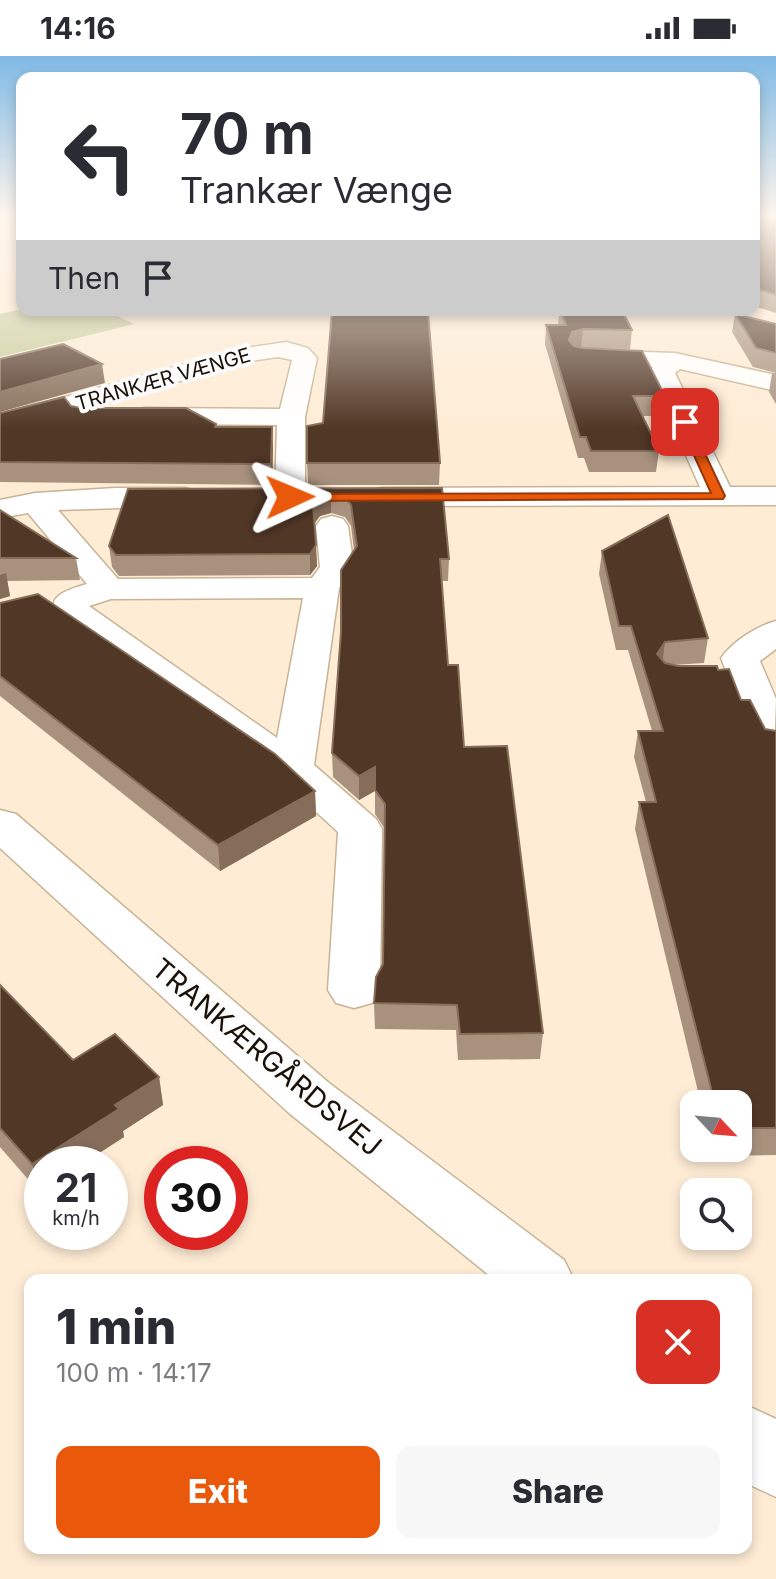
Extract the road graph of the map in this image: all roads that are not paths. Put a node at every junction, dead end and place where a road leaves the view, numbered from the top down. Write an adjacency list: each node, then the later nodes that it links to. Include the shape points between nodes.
1 (582, 357): 2 (street)
2 (675, 360): 3 (street); 7 (street, via 662,372)
3 (776, 383)
4 (54, 411): 5 (street, TRANKÆR VÆNGE, via 83,416); 5 (street, TRANKÆR VÆNGE, via 274,349 299,352 305,358); 6 (street, TRANKÆR VÆNGE)
5 (291, 417): 12 (street, TRANKÆR VÆNGE)
6 (0, 424)
7 (719, 496): 8 (street); 12 (street)
8 (776, 496)
9 (212, 497): 11 (street)
10 (259, 497): 12 (street)
11 (35, 502): 13 (street); 15 (street)
12 (323, 504): 14 (street, TRANKÆR VÆNGE, via 337,568)
13 (0, 509)
14 (322, 588): 15 (street); 20 (street, TRANKÆR VÆNGE)
15 (109, 589): 20 (street, via 58,599)
16 (776, 632): 17 (street, via 740,658)
17 (747, 675): 18 (street); 19 (street)
18 (704, 677)
19 (774, 743)
20 (293, 768): 22 (street, via 360,829)
21 (0, 824): 23 (street, TRANKÆRGÅRDSVEJ, via 309,1098)
22 (354, 990)
23 (534, 1274)
24 (752, 1444): 25 (street)
25 (776, 1462)

